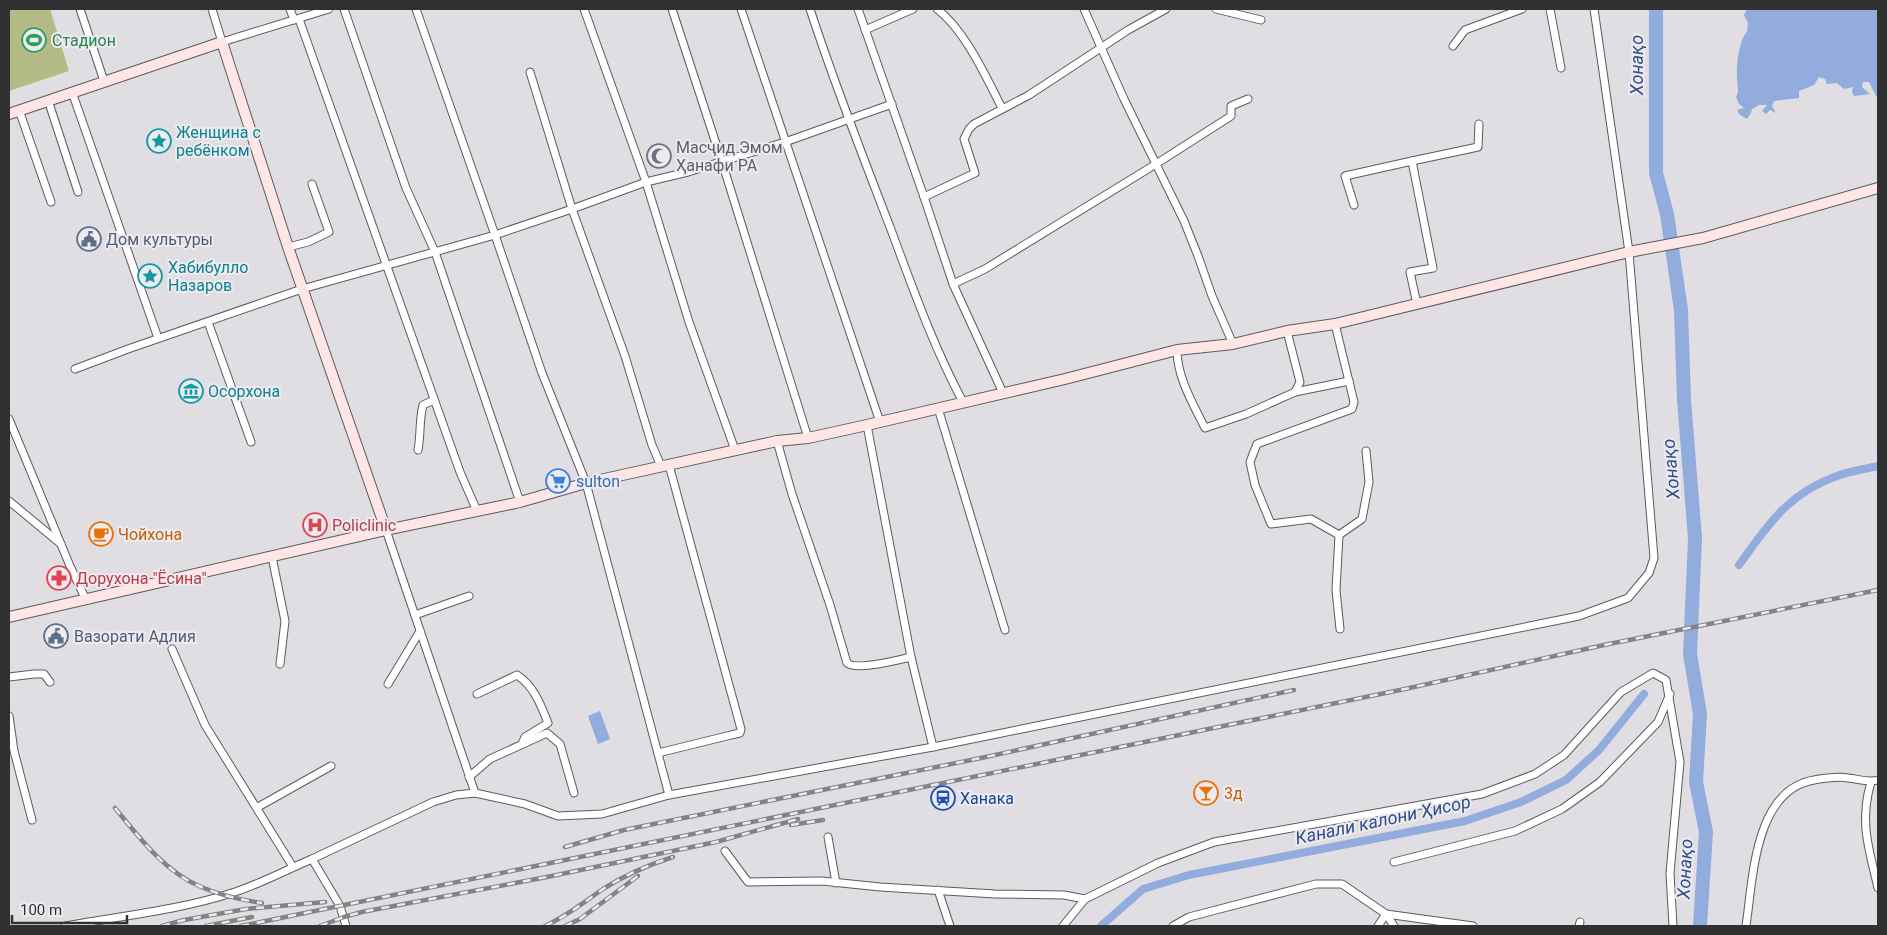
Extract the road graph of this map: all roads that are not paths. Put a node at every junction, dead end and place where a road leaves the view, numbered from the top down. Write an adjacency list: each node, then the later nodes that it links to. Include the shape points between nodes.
1 (80, 9): 28 (street)
2 (212, 9): 23 (street)
3 (290, 9): 20 (street)
4 (329, 9): 20 (street)
5 (344, 9): 52 (street, via 406,188)
6 (416, 9): 50 (street)
7 (584, 9): 42 (street)
8 (672, 9): 40 (street)
9 (741, 9): 38 (street)
10 (810, 9): 36 (street)
11 (858, 9): 22 (street)
12 (913, 9): 22 (street)
13 (937, 9): 33 (street, via 948,18 972,51)
14 (1084, 9): 25 (street)
15 (1166, 9): 25 (street)
16 (1216, 9): 21 (street)
17 (1522, 9): 24 (street, via 1464,30)
18 (1550, 9): 26 (street)
19 (1594, 9): 53 (street)
20 (296, 20): 23 (street); 54 (street)
21 (1260, 20)
22 (865, 30): 32 (street)
23 (222, 42): 28 (street); 51 (street)
24 (1453, 46)
25 (1102, 48): 33 (street, via 1029,95); 41 (street)
26 (1561, 68)
27 (530, 72): 49 (street)
28 (104, 81): 29 (street)
29 (72, 92): 31 (street); 61 (street)
30 (1248, 99): 41 (street, via 1231,106 1231,116)
31 (48, 100): 34 (street); 45 (street)
32 (892, 104): 36 (street); 46 (street)
33 (1002, 108): 46 (street, via 974,124 965,135 965,146 975,173)
34 (19, 110): 35 (street); 47 (street)
35 (9, 114)
36 (848, 119): 38 (street); 69 (street, via 923,315)
37 (1480, 124): 39 (street, via 1478,147)
38 (785, 142): 40 (street); 72 (street)
39 (1412, 161): 48 (street, via 1345,176); 57 (street, via 1433,268 1410,272)
40 (722, 162): 42 (street); 74 (street)
41 (1156, 164): 55 (street, via 985,269); 62 (street, via 1184,220)
42 (646, 182): 49 (street); 78 (street, via 689,322)
43 (312, 184): 51 (street, via 329,232)
44 (1878, 188): 53 (street, via 1703,238)
45 (78, 192)
46 (924, 197): 55 (street)
47 (51, 202)
48 (1354, 205)
49 (572, 209): 50 (street); 80 (street, via 625,356 652,445)
50 (495, 235): 52 (street); 81 (street, via 542,373)
51 (288, 247): 56 (street)
52 (435, 252): 54 (street); 83 (street)
53 (1629, 252): 57 (street); 106 (street, via 1654,558 1649,574 1628,598 1579,616)
54 (387, 266): 56 (street); 68 (street)
55 (953, 284): 67 (street)
56 (302, 289): 58 (street); 85 (street)
57 (1417, 304): 59 (street)
58 (208, 322): 61 (street); 75 (street)
59 (1335, 324): 60 (street); 65 (street)
60 (1287, 331): 62 (street); 66 (street, via 1300,382)
61 (158, 338): 64 (street)
62 (1233, 344): 63 (street)
63 (1177, 350): 66 (street, via 1177,364 1205,428); 67 (street)
64 (75, 369)
65 (1349, 381): 66 (street); 86 (street, via 1354,402 1352,409 1257,444 1250,462 1255,485 1271,524 1311,519)
66 (1295, 392)
67 (1002, 393): 69 (street)
68 (434, 400): 77 (street, via 423,405 419,418 421,435); 84 (street)
69 (963, 402): 70 (street)
70 (938, 408): 72 (street); 94 (street)
71 (9, 419): 87 (street)
72 (880, 422): 73 (street)
73 (866, 425): 74 (street); 97 (street)
74 (808, 438): 76 (street)
75 (251, 442)
76 (777, 442): 78 (street); 97 (street, via 847,663 852,667 863,666)
77 (418, 450)
78 (735, 450): 80 (street)
79 (1366, 451): 86 (street, via 1369,482 1362,519)
80 (665, 466): 81 (street); 107 (street, via 741,729 737,735)
81 (586, 483): 83 (street); 107 (street)
82 (9, 500): 87 (street)
83 (520, 502): 84 (street)
84 (477, 511): 85 (street)
85 (386, 530): 88 (street); 91 (street)
86 (1339, 535): 93 (street, via 1336,590)
87 (61, 544): 90 (street)
88 (272, 557): 90 (street); 98 (street, via 285,621)
89 (469, 596): 91 (street)
90 (86, 600): 92 (street)
91 (415, 615): 95 (street)
92 (9, 617)
93 (1340, 629)
94 (1005, 630)
95 (420, 631): 101 (street); 109 (street)
96 (172, 648): 114 (street, via 205,725)
97 (911, 657): 106 (street)
98 (280, 664)
99 (9, 677): 100 (street, via 44,674)
100 (50, 682)
101 (388, 684)
102 (1670, 693): 119 (street, via 1658,722 1600,782 1562,809 1515,831); 124 (street, via 1666,680 1653,673 1621,692 1564,755 1536,774 1482,794 1214,842 1158,863); 134 (street, via 1680,762 1670,873)
103 (477, 694): 105 (street, via 517,675 524,680 539,699 548,723 525,737)
104 (9, 716): 115 (street, via 14,751)
105 (522, 744): 109 (street, via 490,759); 112 (street, via 547,733 554,738 560,744)
106 (933, 747): 113 (street)
107 (658, 753): 113 (street)
108 (331, 766): 114 (street)
109 (469, 777): 111 (street)
110 (1874, 781): 122 (street, via 1866,796 1864,822); 135 (street, via 1836,777 1802,782 1780,799 1772,809 1757,850)
111 (475, 793): 113 (street, via 525,804 558,816 602,814); 118 (street, via 433,802)
112 (574, 793)
113 (669, 795)
114 (258, 807): 120 (street)
115 (32, 820)
116 (828, 837): 121 (street)
117 (725, 851): 121 (street, via 748,882)
118 (312, 859): 120 (street); 127 (street, via 340,906)
119 (1394, 862)
120 (293, 867): 126 (street, via 215,898)
121 (836, 883): 123 (street)
122 (1878, 888)
123 (938, 890): 124 (street, via 1064,895); 128 (street)
124 (1084, 899): 129 (street)
125 (1386, 914): 130 (street, via 1342,884 1316,884 1188,917); 131 (street); 132 (street); 133 (street)
126 (66, 926)
127 (346, 926)
128 (950, 926)
129 (1063, 926)
130 (1173, 926)
131 (1378, 926)
132 (1394, 926)
133 (1473, 926)
134 (1673, 926)
135 (1746, 926)

